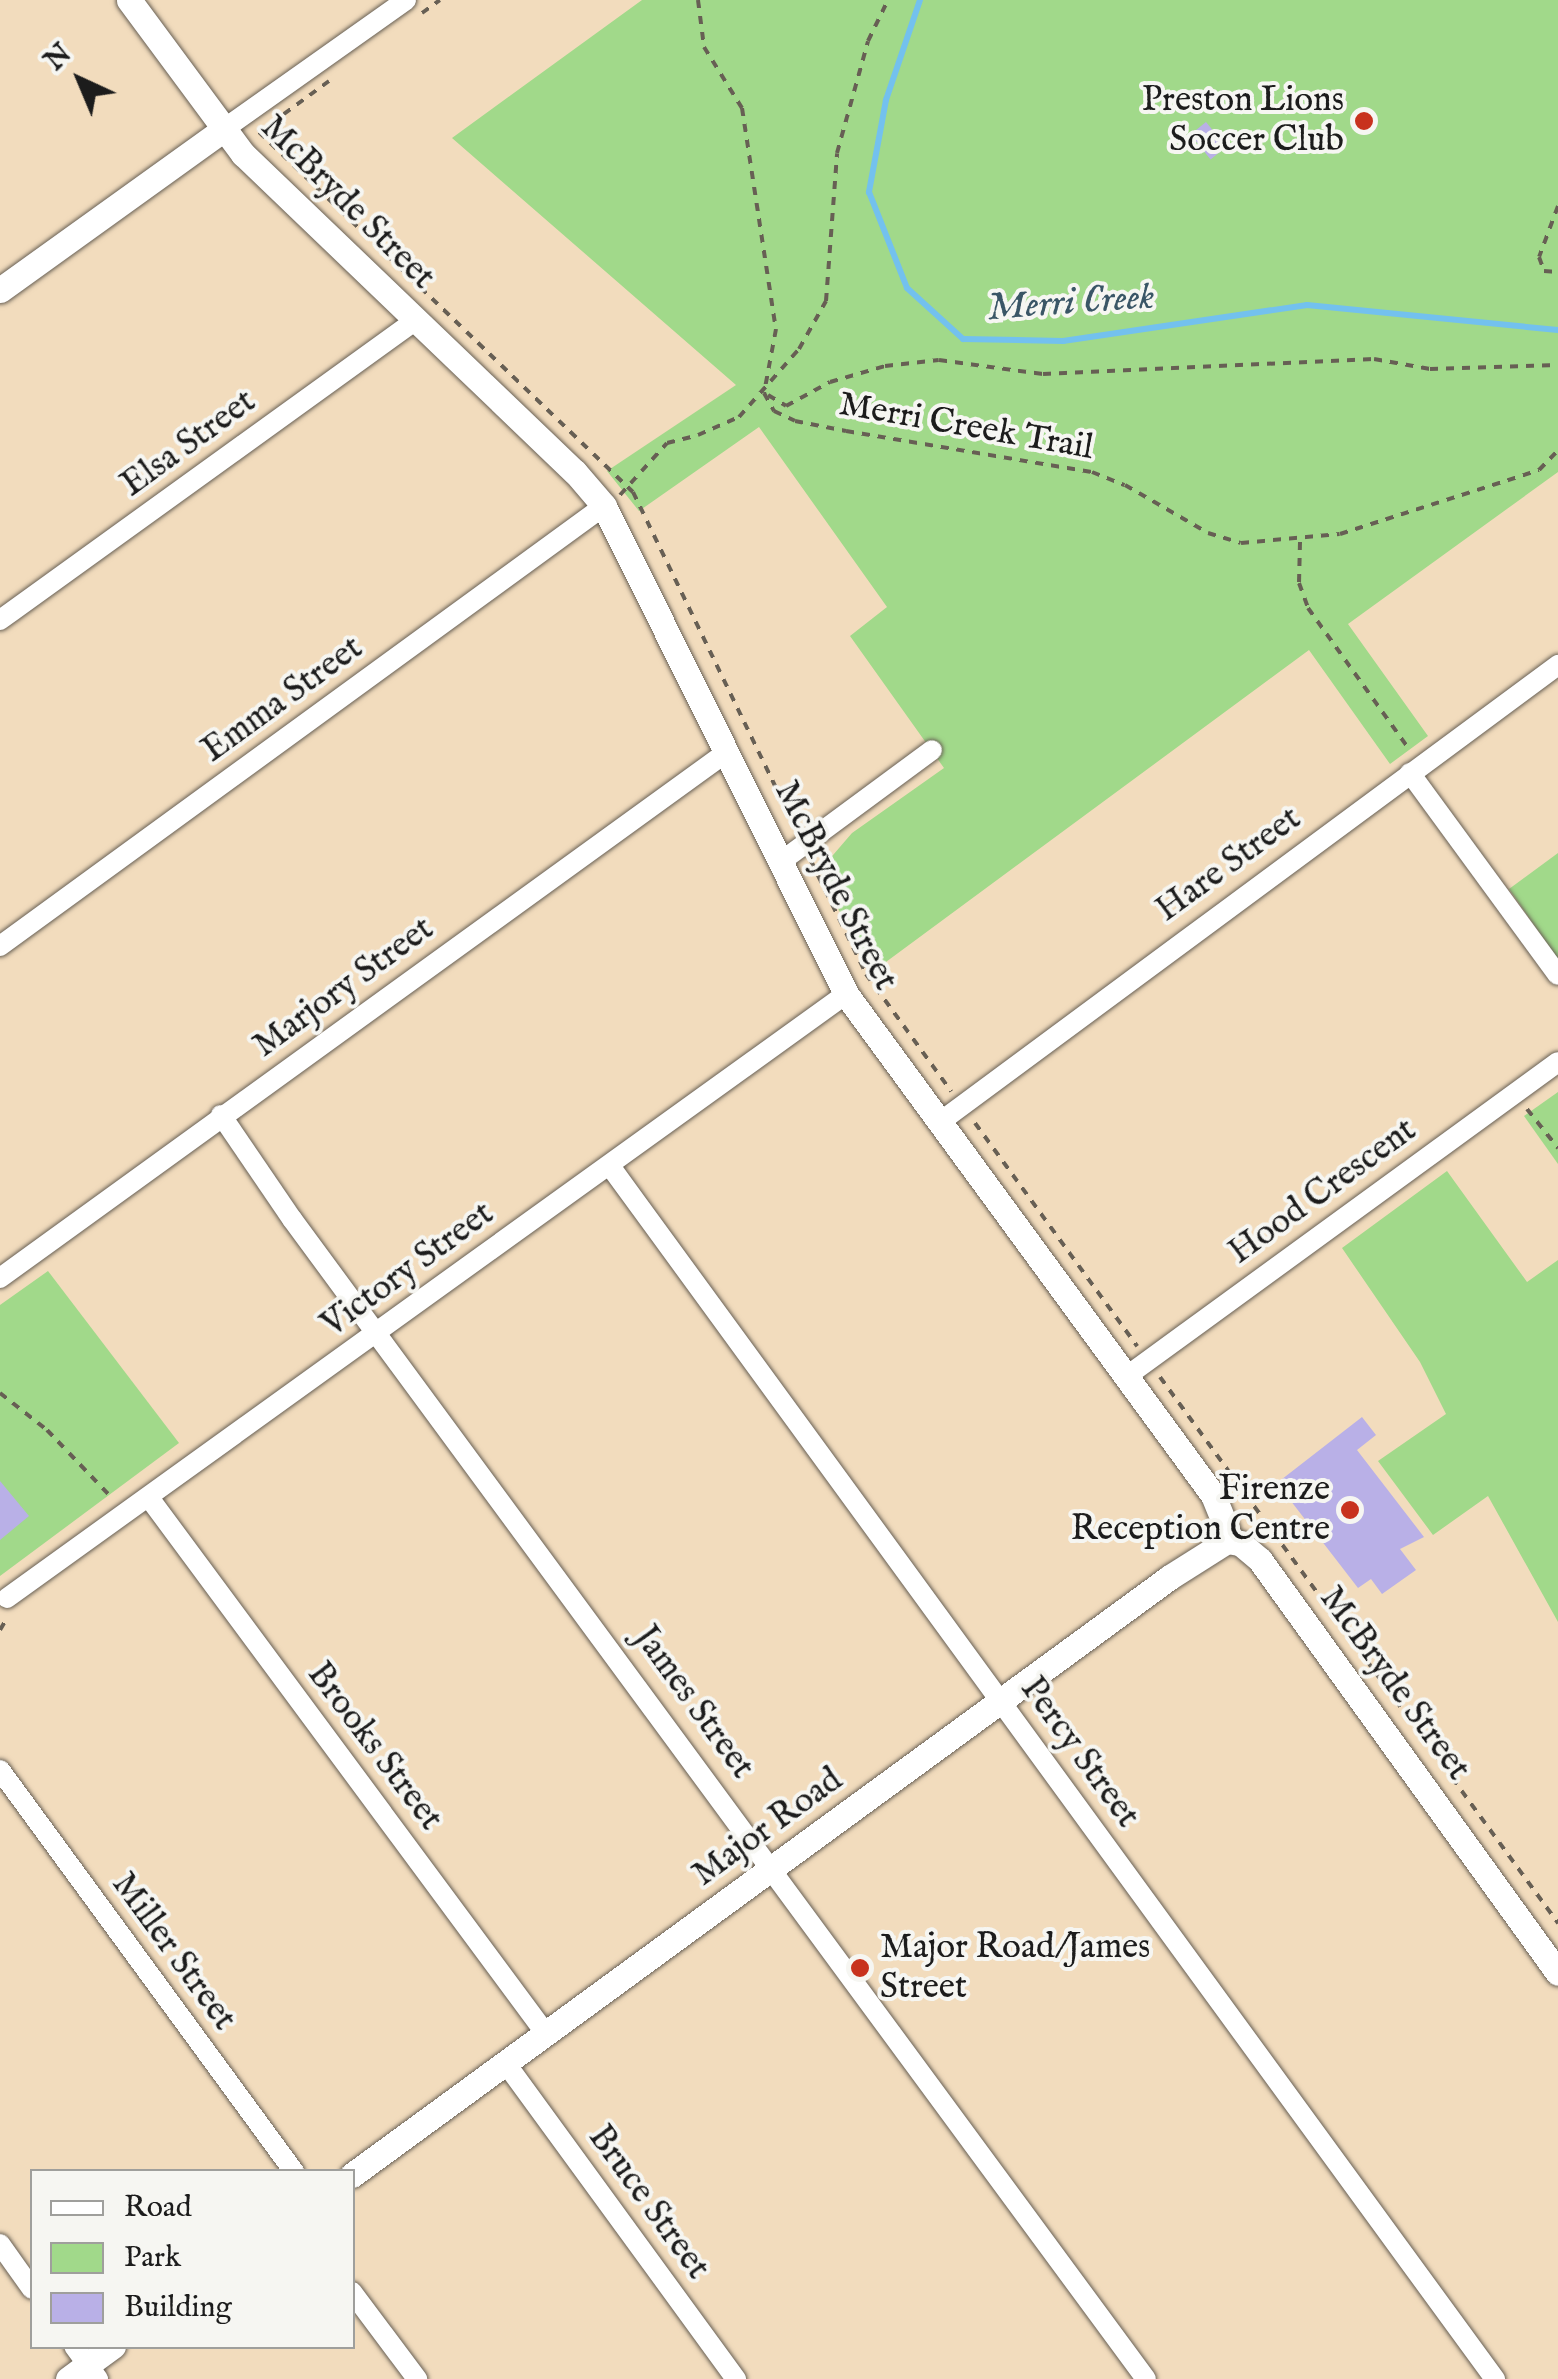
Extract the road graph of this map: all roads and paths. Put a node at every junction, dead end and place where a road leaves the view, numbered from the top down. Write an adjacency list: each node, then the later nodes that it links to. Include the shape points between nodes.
1 (129, 0): 8 (street, McBryde Street)
2 (406, 0): 8 (street)
3 (440, 0): 6 (path)
4 (698, 0): 14 (path, via 704,47 742,108 776,329)
5 (888, 0): 14 (path, via 868,41 837,153 826,301)
6 (410, 22)
7 (335, 77): 16 (path, via 260,132)
8 (224, 129): 11 (street); 12 (street, McBryde Street)
9 (1558, 206): 10 (path, via 1539,257 1544,271)
10 (1558, 272)
11 (0, 290)
12 (416, 320): 17 (street, McBryde Street); 19 (street, Elsa Street)
13 (1558, 364): 14 (path, Merri Creek Trail, via 1430,369 1374,359 1044,374 940,360 830,382 786,406)
14 (764, 393): 16 (path, via 739,416 666,443); 18 (path, Merri Creek Trail, via 774,410 795,421 1092,472 1208,534 1241,543)
15 (1558, 450): 18 (path, Merri Creek Trail, via 1539,470 1340,534)
16 (628, 486): 17 (path); 24 (path)
17 (604, 506): 22 (street, McBryde Street); 25 (street, Emma Street)
18 (1300, 540): 23 (path, via 1299,583 1308,608)
19 (0, 620)
20 (1558, 664): 23 (street, Hare Street)
21 (932, 750): 24 (street)
22 (727, 752): 24 (street, McBryde Street); 31 (street, Marjory Street)
23 (1416, 769): 26 (street); 30 (street, Hare Street)
24 (793, 853): 27 (street, McBryde Street); 30 (path, via 866,974)
25 (0, 946)
26 (1558, 975)
27 (846, 994): 32 (street, McBryde Street); 34 (street, Victory Street)
28 (1558, 1062): 29 (street, Hood Crescent)
29 (1514, 1094): 33 (path); 37 (street, Hood Crescent)
30 (962, 1106): 32 (street, Hare Street); 37 (path)
31 (221, 1116): 35 (street, Marjory Street); 36 (street, James Street)
32 (940, 1122): 37 (street, McBryde Street)
33 (1558, 1148)
34 (610, 1166): 36 (street, Victory Street); 43 (street, Percy Street)
35 (0, 1278)
36 (378, 1331): 39 (street, Victory Street); 45 (street, James Street)
37 (1137, 1368): 41 (street, McBryde Street, via 1214,1496); 46 (path)
38 (0, 1393): 40 (path, via 47,1430)
39 (150, 1499): 40 (street, Victory Street); 48 (street, Brooks Street)
40 (126, 1516): 42 (street, Victory Street)
41 (1227, 1541): 43 (street, Major Road); 47 (street, McBryde Street, via 1240,1542 1260,1560)
42 (7, 1598)
43 (1001, 1700): 45 (street, Major Road); 60 (street, Percy Street)
44 (0, 1770): 50 (street, Miller Street)
45 (774, 1867): 48 (street, Major Road); 59 (street, James Street)
46 (1558, 1923)
47 (1558, 1973)
48 (546, 2034): 49 (street, Major Road)
49 (507, 2065): 51 (street, Major Road); 58 (street, Bruce Street)
50 (292, 2169)
51 (355, 2173)
52 (0, 2244): 53 (street)
53 (30, 2286)
54 (355, 2296): 57 (street)
55 (109, 2349): 56 (street)
56 (82, 2367)
57 (418, 2379)
58 (736, 2379)
59 (1146, 2379)
60 (1495, 2379)

